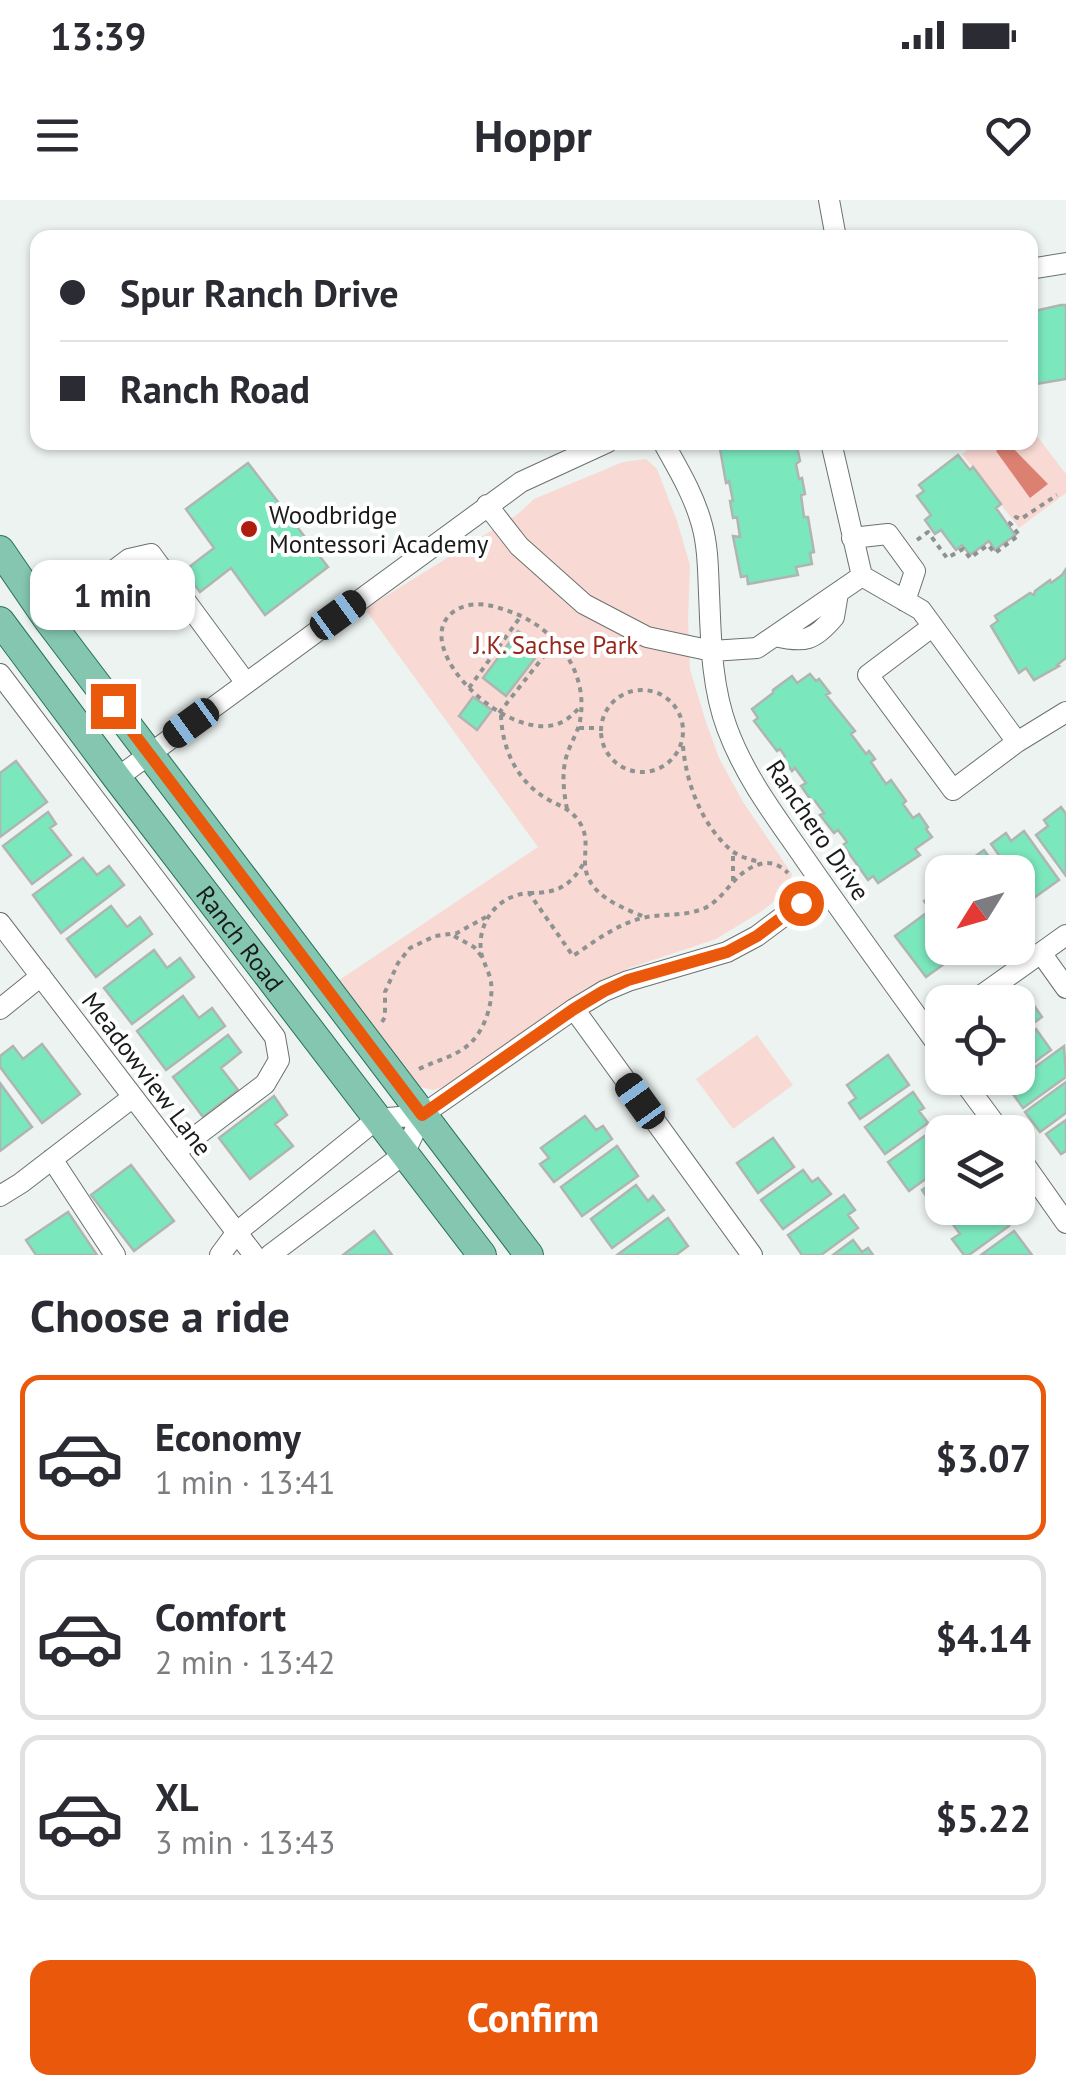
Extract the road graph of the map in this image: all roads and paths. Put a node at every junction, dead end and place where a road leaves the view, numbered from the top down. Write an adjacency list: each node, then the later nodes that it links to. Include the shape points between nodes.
1 (829, 200): 2 (street)
2 (835, 230)
3 (1066, 263): 4 (street)
4 (1038, 268)
5 (591, 450): 9 (street)
6 (667, 450): 20 (street, Ranchero Drive, via 702,526)
7 (833, 450): 10 (street)
8 (1057, 494): 12 (path, via 1021,520 1016,517 1010,523 1019,535 995,553 988,545 970,558 963,549 947,558 928,532)
9 (488, 505): 20 (street, via 519,546 584,604 647,637); 22 (street)
10 (852, 538): 12 (street, via 888,534); 13 (street)
11 (0, 550): 16 (main road, Ranch Road)
12 (900, 551): 14 (street, via 915,571)
13 (862, 576): 14 (street); 20 (street, via 757,648)
14 (905, 601): 18 (street)
15 (522, 616): 19 (path); 23 (path); 23 (path, via 484,604 463,606 446,618 444,648)
16 (48, 620): 22 (street, via 129,559 150,554); 31 (main road, Ranch Road)
17 (0, 621): 32 (main road, Ranch Road)
18 (932, 626): 30 (street); 30 (street, via 868,675 953,790)
19 (556, 641): 24 (path, via 576,670); 26 (path)
20 (712, 651): 39 (street, Ranchero Drive, via 718,700 742,762)
21 (0, 674): 59 (street, via 275,1037 279,1060 265,1084)
22 (246, 682): 31 (street)
23 (469, 688): 26 (path)
24 (582, 706): 26 (path, via 556,724 525,724); 27 (path)
25 (1066, 712): 30 (street)
26 (500, 714): 33 (path, via 516,770)
27 (579, 728): 28 (path); 33 (path, via 563,769)
28 (601, 728): 29 (path, via 606,752 629,770 665,767); 29 (path, via 612,703 652,689 681,716)
29 (682, 742): 34 (path, via 699,808)
30 (1018, 742)
31 (149, 754): 32 (street); 57 (main road, Ranch Road)
32 (117, 778): 58 (main road, Ranch Road)
33 (567, 809): 35 (path, via 587,839)
34 (733, 852): 36 (path); 38 (path)
35 (585, 862): 40 (path, via 570,883); 42 (path, via 602,895)
36 (766, 863): 37 (path); 38 (path)
37 (791, 877)
38 (732, 880): 42 (path, via 709,906)
39 (824, 886): 52 (street, via 727,952 628,980); 53 (street, Ranchero Drive)
40 (528, 893): 41 (path, via 508,898); 42 (path, via 573,956 615,928)
41 (490, 914): 45 (path); 47 (path)
42 (645, 918)
43 (0, 923): 48 (street, Meadowview Lane)
44 (1066, 935): 46 (street)
45 (448, 936): 47 (path); 54 (path, via 422,941 403,956)
46 (1041, 953): 49 (street); 50 (street)
47 (482, 956): 55 (path, via 491,1003 478,1034 452,1057)
48 (41, 976): 51 (street); 56 (street, Meadowview Lane)
49 (996, 985)
50 (1066, 988)
51 (0, 1009)
52 (574, 1009): 57 (street); 72 (street)
53 (925, 1014)
54 (378, 1025)
55 (414, 1072)
56 (133, 1097): 59 (street, Meadowview Lane); 61 (street)
57 (422, 1115): 58 (street); 60 (street); 71 (main road, Ranch Road)
58 (377, 1120): 60 (main road, Ranch Road); 65 (street)
59 (176, 1152): 65 (street, Meadowview Lane)
60 (404, 1154): 69 (street); 70 (main road, Ranch Road)
61 (52, 1159): 63 (street); 66 (street)
62 (1035, 1180): 64 (street)
63 (0, 1196)
64 (1066, 1223)
65 (237, 1232): 67 (street); 68 (street, Meadowview Lane)
66 (115, 1255)
67 (220, 1255)
68 (254, 1255)
69 (270, 1255)
70 (482, 1255)
71 (530, 1255)
72 (752, 1255)

